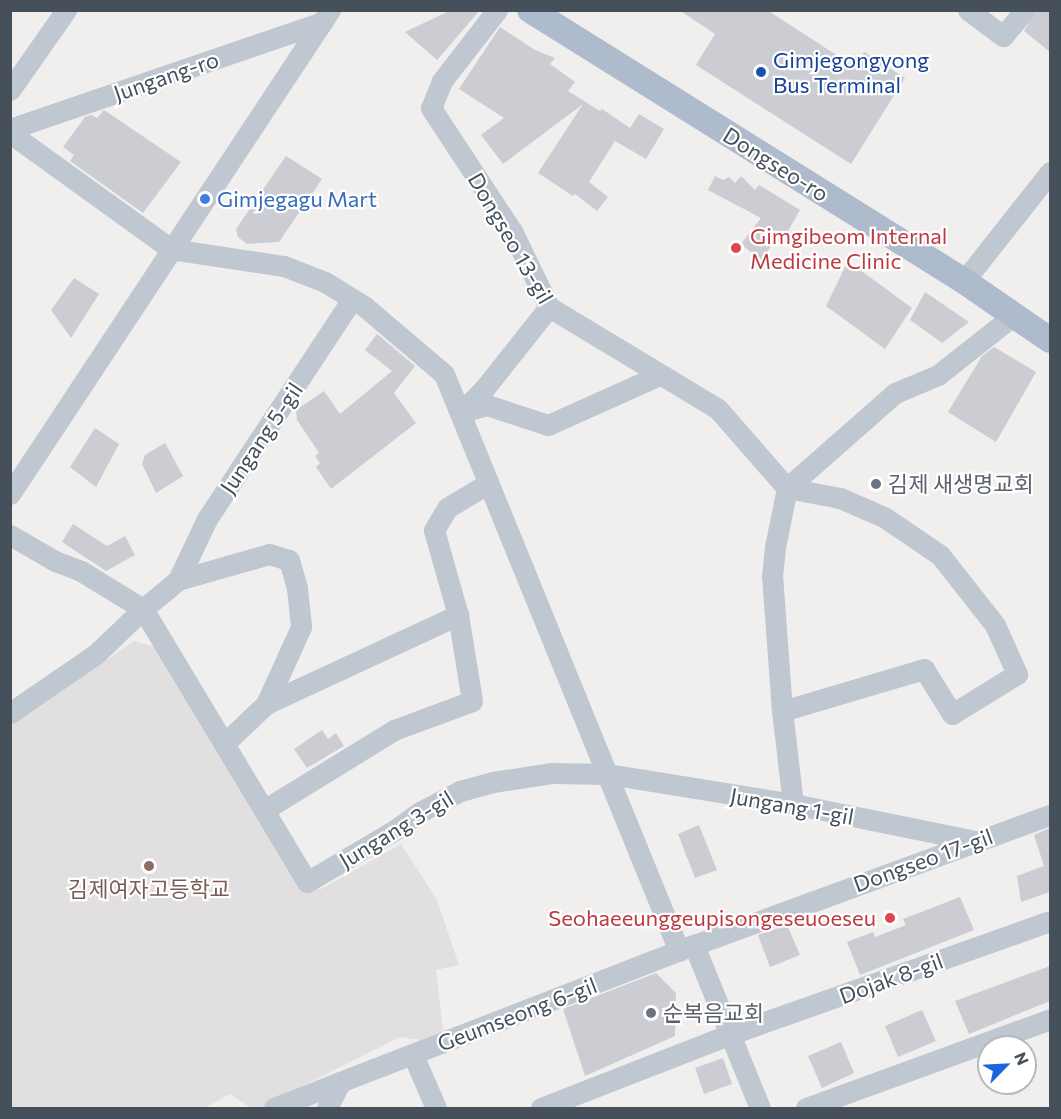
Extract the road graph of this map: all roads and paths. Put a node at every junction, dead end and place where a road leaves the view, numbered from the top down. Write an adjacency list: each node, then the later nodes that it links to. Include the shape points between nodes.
1 (66, 10): 7 (street)
2 (497, 10): 13 (street, Dongseo 13-gil, via 442,81 431,108 513,232)
3 (530, 10): 11 (main road, Dongseo-ro)
4 (968, 10): 5 (street, via 1003,36)
5 (1025, 10)
6 (326, 16): 8 (street, Jungang-ro); 10 (street, Jungang-ro)
7 (10, 90)
8 (10, 131): 10 (street, Jungang-ro)
9 (1050, 172): 11 (street)
10 (171, 249): 12 (street, via 284,266 325,282); 20 (street, Jungang-ro)
11 (964, 281): 14 (main road, Dongseo-ro)
12 (352, 299): 17 (street, via 444,374); 22 (street, Jungang 5-gil, via 207,519)
13 (549, 307): 16 (street, Dongseo 13-gil); 17 (street)
14 (1014, 315): 15 (main road, Dongseo-ro); 19 (street, via 938,375 895,393)
15 (1050, 340)
16 (660, 375): 17 (street, via 548,425 487,405); 19 (street, Dongseo 13-gil, via 718,409)
17 (462, 412): 18 (street)
18 (487, 483): 24 (street, via 447,508 434,530); 29 (street)
19 (787, 488): 26 (street, via 772,576); 26 (street, via 840,498 884,517 940,555 995,625 1017,674 952,714 924,669)
20 (10, 494)
21 (10, 535): 23 (street, Jungang 3-gil, via 81,571)
22 (178, 580): 23 (street, Jungang 5-gil); 25 (street, Jungang 5-gil, via 269,554 289,560 301,627)
23 (143, 609): 27 (street, Jungang 5-gil, via 96,654); 28 (street, Jungang 3-gil)
24 (458, 615): 25 (street); 31 (street, via 472,701 394,730)
25 (266, 704): 28 (street)
26 (782, 711): 30 (street)
27 (10, 713)
28 (224, 744): 31 (street, Jungang 3-gil)
29 (608, 774): 30 (street, Jungang 1-gil); 31 (street, Jungang 3-gil, via 552,773 460,791 307,882); 35 (street)
30 (793, 804): 33 (street, Jungang 1-gil)
31 (264, 810)
32 (1050, 814): 33 (street, Dongseo 17-gil)
33 (975, 841): 35 (street, Dongseo 17-gil)
34 (1050, 921): 37 (street, Dojak 8-gil)
35 (687, 948): 37 (street); 38 (street, Geumseong 6-gil)
36 (1050, 1019): 45 (street)
37 (731, 1034): 43 (street, Dojak 8-gil); 44 (street)
38 (413, 1055): 39 (street, Geumseong 6-gil); 42 (street)
39 (340, 1082): 40 (street, Geumseong 6-gil); 41 (street)
40 (274, 1108)
41 (327, 1108)
42 (436, 1108)
43 (541, 1108)
44 (760, 1108)
45 (806, 1108)

